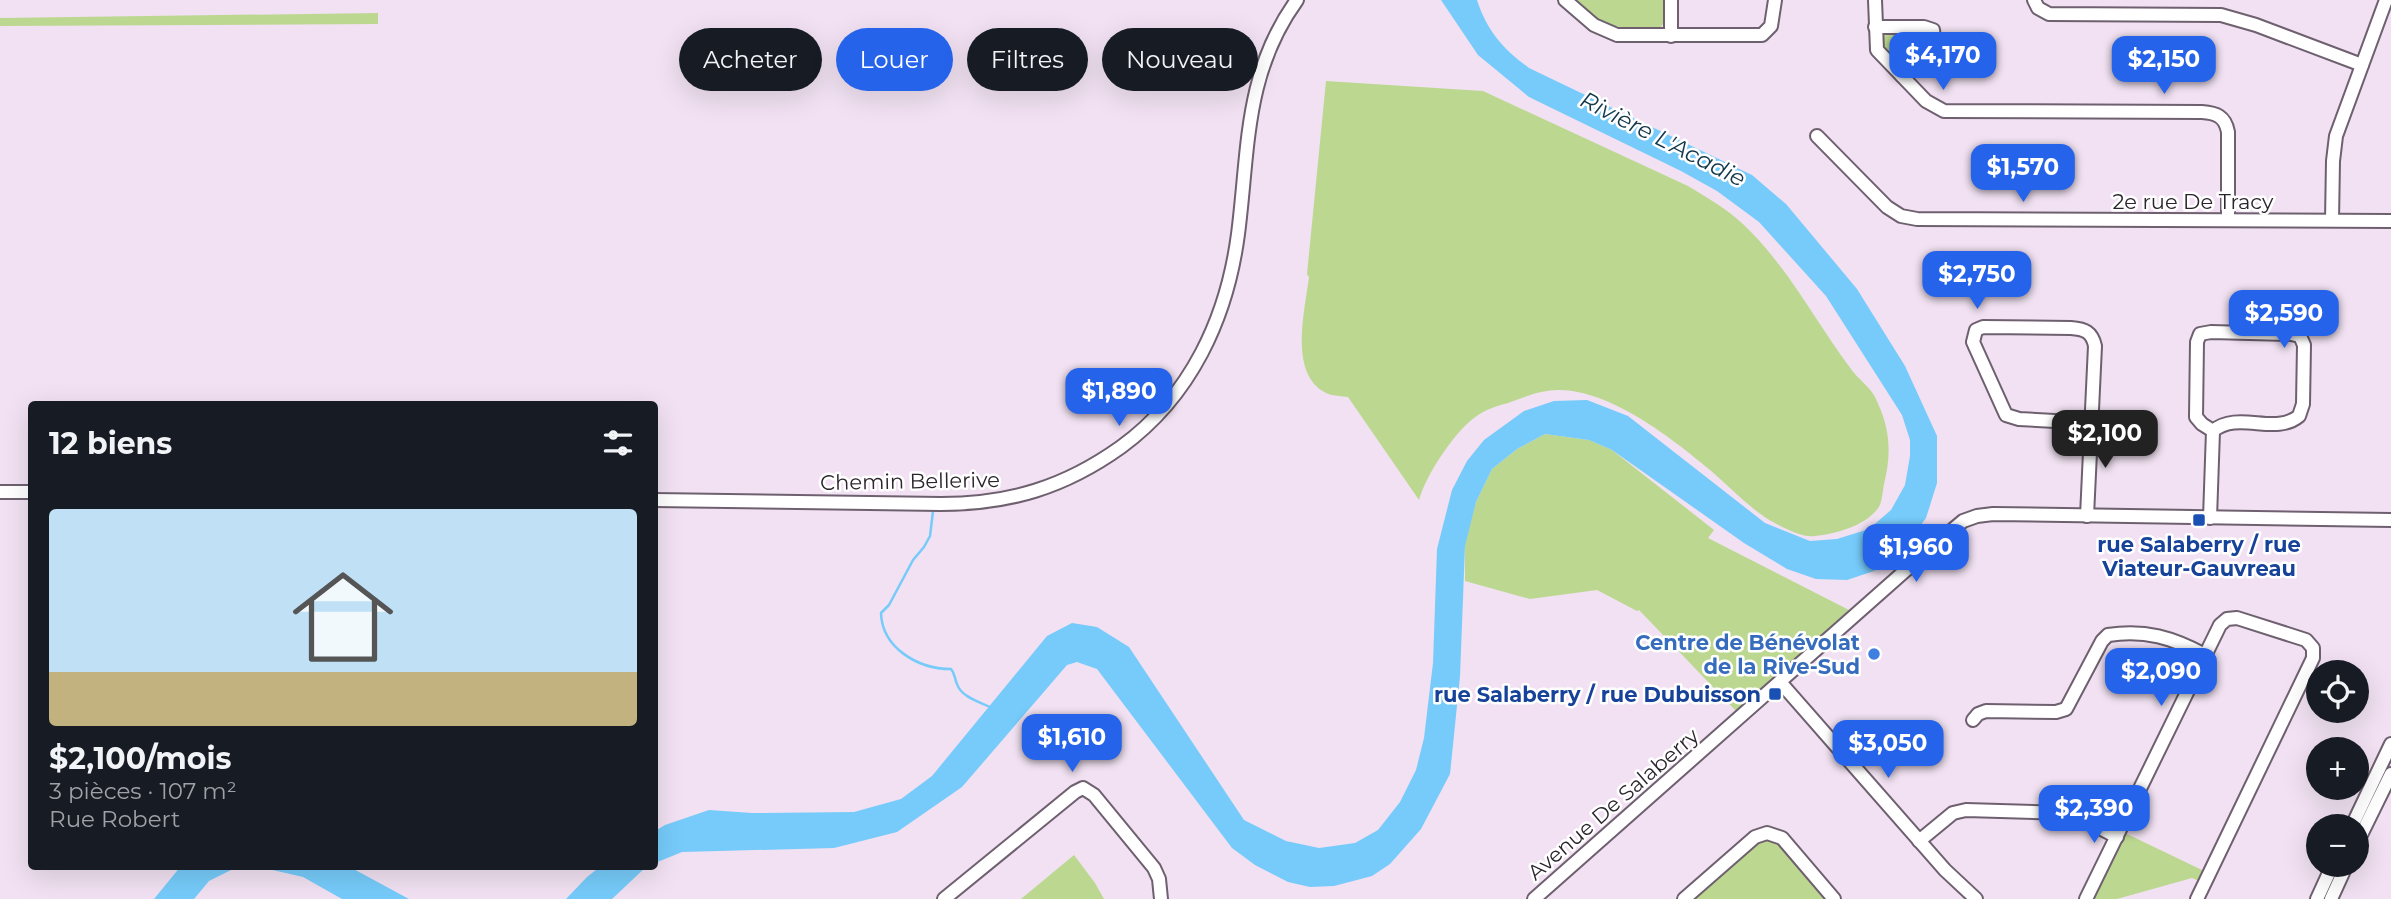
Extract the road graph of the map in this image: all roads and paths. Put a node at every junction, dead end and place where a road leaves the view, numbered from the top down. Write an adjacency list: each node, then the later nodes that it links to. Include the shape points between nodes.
1 (1565, 0): 9 (street, via 1609,33)
2 (1671, 0): 9 (street)
3 (1775, 0): 9 (street, via 1772,22 1767,32 1759,35)
4 (1875, 0): 8 (street)
5 (2034, 0): 10 (street, via 2049,14 2232,17)
6 (2386, 0): 10 (street)
7 (1295, 1): 20 (street, Chemin Bellerive, via 1273,41 1254,94 1235,254 1218,320 1180,388 1125,444 1059,482 989,502)
8 (1875, 27): 11 (street, via 1877,50); 11 (street, via 1924,27 1934,32 1932,44)
9 (1671, 36)
10 (2362, 65): 14 (street, via 2334,149)
11 (1902, 76): 13 (street, via 1931,104 1948,112 2218,115 2228,132)
12 (1817, 136): 13 (street, 2e rue De Tracy, via 1887,207 1911,218)
13 (2228, 220): 14 (street, 2e rue De Tracy)
14 (2332, 220): 15 (street, 2e rue De Tracy)
15 (2391, 221)
16 (2091, 423): 16 (street, via 2095,346 2090,333 2071,328 1976,330 1973,342 2006,415); 21 (street)
17 (2213, 431): 17 (street, via 2196,418 2200,334 2300,336 2304,345 2299,416 2285,423 2225,423); 22 (street)
18 (0, 492): 19 (street)
19 (28, 492)
20 (658, 500)
21 (2087, 516): 22 (street, Avenue De Salaberry); 25 (street, Avenue De Salaberry, via 1989,514 1964,521)
22 (2210, 518): 23 (street, Avenue De Salaberry)
23 (2391, 520)
24 (2206, 655): 26 (street, via 2159,635 2108,635 2064,710 1989,711); 31 (street); 42 (street, via 2220,625 2237,618 2297,636 2310,643 2313,658)
25 (1780, 682): 32 (street); 37 (street, Avenue De Salaberry)
26 (1973, 719)
27 (2391, 744): 29 (street)
28 (2391, 774): 30 (street)
29 (2358, 814)
30 (2369, 819)
31 (2117, 837): 32 (street, via 2070,813 1966,810 1953,813); 41 (street)
32 (1919, 841): 40 (street)
33 (2327, 877): 43 (street)
34 (2341, 877): 44 (street)
35 (944, 899): 36 (street, via 1083,788 1094,794 1154,868)
36 (1160, 899)
37 (1535, 899)
38 (1685, 899): 39 (street, via 1755,837 1767,833 1782,838)
39 (1834, 899)
40 (1976, 899)
41 (2086, 899)
42 (2197, 899)
43 (2316, 899)
44 (2330, 899)

